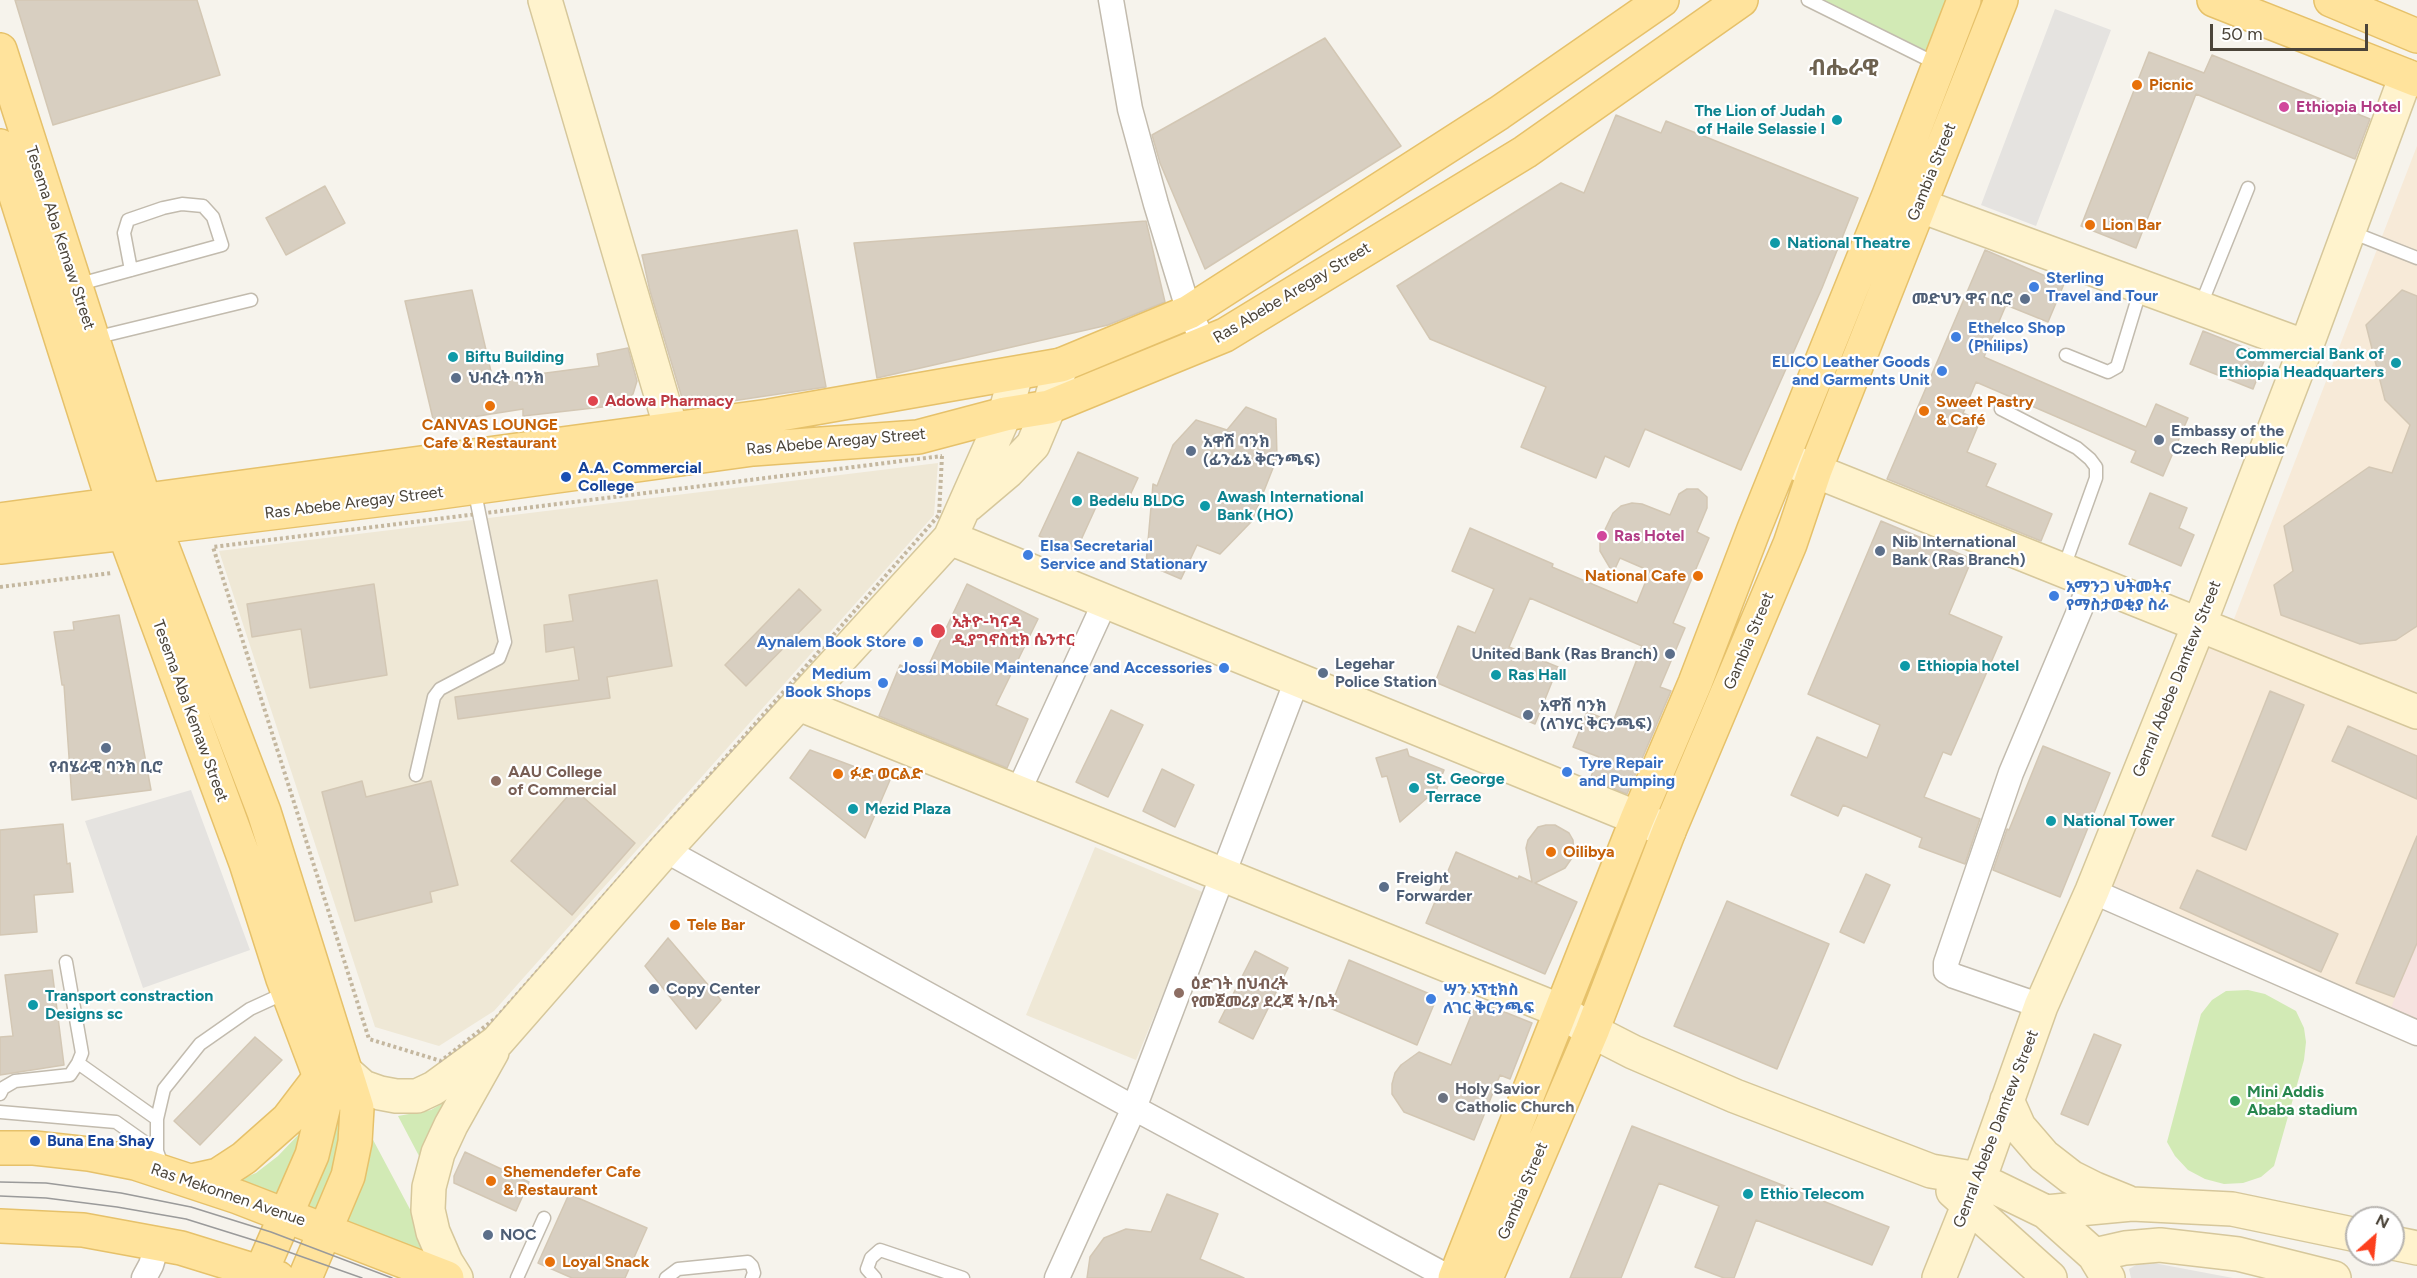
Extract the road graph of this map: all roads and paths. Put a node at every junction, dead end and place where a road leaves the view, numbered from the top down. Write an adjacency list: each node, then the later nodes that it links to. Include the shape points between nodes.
1 (545, 0): 36 (street)
2 (1110, 0): 26 (street, via 1130,109)
3 (1662, 0): 14 (main road, Ras Abebe Aregay Street)
4 (1741, 0): 16 (main road, Ras Abebe Aregay Street)
5 (1808, 0): 12 (lane)
6 (1964, 0): 12 (main road, Gambia Street)
7 (2001, 0): 18 (main road, Gambia Street)
8 (2214, 0): 13 (main road)
9 (2331, 0): 10 (main road)
10 (2417, 36)
11 (0, 50): 22 (main road, Tesema Aba Kemaw Street)
12 (1938, 65): 18 (main road, Gambia Street)
13 (2411, 78): 19 (street, Genral Abebe Damtew Street)
14 (1499, 113): 16 (main road); 26 (main road, Ras Abebe Aregay Street)
15 (0, 146): 40 (main road, Tesema Aba Kemaw Street)
16 (1525, 152): 28 (main road, Ras Abebe Aregay Street)
17 (2248, 188): 25 (lane)
18 (1904, 201): 23 (street); 37 (main road, Gambia Street); 38 (main road, Gambia Street)
19 (2349, 231): 20 (lane); 29 (street, Genral Abebe Damtew Street)
20 (2417, 258)
21 (131, 270): 21 (lane, via 124,233 128,220 182,204 203,206 213,217 222,246); 22 (lane)
22 (76, 285): 27 (main road, Tesema Aba Kemaw Street)
23 (2142, 287): 25 (street); 30 (lane, via 2117,367 2108,372)
24 (251, 300): 27 (lane)
25 (2200, 308): 29 (street)
26 (1189, 312): 28 (street); 31 (main road, Ras Abebe Aregay Street)
27 (93, 339): 40 (main road, Tesema Aba Kemaw Street)
28 (1205, 344): 33 (main road, Ras Abebe Aregay Street)
29 (2306, 347): 48 (street, Genral Abebe Damtew Street)
30 (2066, 355)
31 (1060, 365): 32 (main road, Ras Abebe Aregay Street); 33 (street)
32 (1016, 374): 35 (street); 36 (main road, Ras Abebe Aregay Street, via 769,416)
33 (1049, 406): 35 (main road, Ras Abebe Aregay Street); 42 (street, via 1033,445)
34 (2001, 409): 45 (lane, via 2077,448 2096,467)
35 (1005, 414): 36 (main road, Ras Abebe Aregay Street, via 918,437 753,449); 42 (street)
36 (675, 443): 39 (main road, Ras Abebe Aregay Street); 40 (main road, Ras Abebe Aregay Street)
37 (1783, 458): 38 (street); 54 (main road, Gambia Street)
38 (1815, 470): 45 (street); 55 (main road, Gambia Street, via 1790,544)
39 (476, 500): 39 (path, via 942,456 939,515 497,1017 441,1061 369,1039 213,547); 40 (main road, Ras Abebe Aregay Street); 52 (lane, via 505,642 499,658 440,689 434,697)
40 (135, 516): 41 (main road, Ras Abebe Aregay Street); 43 (main road, Ras Abebe Aregay Street); 60 (main road, Tesema Aba Kemaw Street); 67 (main road, Tesema Aba Kemaw Street, via 264,812)
41 (0, 520)
42 (956, 524): 47 (street); 50 (street)
43 (0, 547)
44 (120, 572): 46 (path)
45 (2077, 577): 48 (street); 61 (street, via 1946,963 1954,976)
46 (0, 587)
47 (1105, 602): 49 (street); 53 (street)
48 (2199, 625): 51 (street); 58 (street, Genral Abebe Damtew Street)
49 (1297, 680): 54 (street); 57 (street)
50 (799, 704): 53 (street); 56 (street)
51 (2417, 712)
52 (416, 775)
53 (1018, 792): 57 (street)
54 (1637, 819): 55 (street); 62 (main road, Gambia Street)
55 (1669, 831): 63 (main road, Gambia Street)
56 (664, 850): 65 (street); 70 (street)
57 (1222, 875): 62 (street); 70 (street)
58 (2092, 891): 61 (street, Genral Abebe Damtew Street); 64 (street)
59 (66, 962): 66 (lane, via 82,1053)
60 (288, 992): 67 (main road, Tesema Aba Kemaw Street); 72 (lane, via 250,1009 200,1044 164,1089)
61 (2042, 1006): 69 (street, Genral Abebe Damtew Street)
62 (1561, 1011): 63 (street); 97 (main road, Gambia Street)
63 (1592, 1031): 75 (street, via 1735,1096 1931,1171); 98 (main road, Gambia Street)
64 (2417, 1033)
65 (497, 1042): 67 (street, via 434,1089 417,1096 380,1093); 89 (street, via 451,1125 429,1187 428,1210 433,1232)
66 (78, 1063): 68 (lane, via 70,1075 15,1081); 72 (lane)
67 (333, 1074): 74 (main road, via 244,1158 218,1175); 78 (main road, Tesema Aba Kemaw Street, via 312,1155); 81 (main road, via 357,1108 348,1176)
68 (0, 1094)
69 (2007, 1100): 75 (street, Genral Abebe Damtew Street); 76 (street, via 2019,1127 2044,1156 2094,1189)
70 (1134, 1107): 95 (street); 96 (street)
71 (0, 1112): 74 (lane, via 116,1122)
72 (157, 1119): 74 (lane)
73 (0, 1148): 74 (main road, Ras Mekonnen Avenue, via 89,1154)
74 (171, 1168): 78 (main road, Ras Mekonnen Avenue)
75 (1973, 1192): 77 (street); 99 (street, Genral Abebe Damtew Street); 100 (street)
76 (2132, 1204): 77 (street); 82 (street, via 2232,1209)
77 (2046, 1212): 84 (street)
78 (285, 1214): 81 (main road, Ras Mekonnen Avenue); 85 (main road, Tesema Aba Kemaw Street)
79 (544, 1218): 90 (lane)
80 (0, 1226): 83 (main road, via 83,1230)
81 (326, 1230): 87 (main road); 88 (main road, Ras Mekonnen Avenue)
82 (2345, 1233)
83 (157, 1245): 85 (main road, via 181,1248); 86 (street)
84 (2101, 1266): 101 (street, via 2125,1248 2160,1245 2238,1254)
85 (266, 1276)
86 (144, 1278)
87 (305, 1278)
88 (447, 1278)
89 (456, 1278)
90 (517, 1278)
91 (666, 1278): 92 (lane, via 678,1269 748,1262 754,1273)
92 (752, 1278)
93 (875, 1278): 94 (lane, via 867,1269 880,1250)
94 (963, 1278)
95 (1057, 1278)
96 (1450, 1278)
97 (1455, 1278)
98 (1486, 1278)
99 (1939, 1278)
100 (2050, 1278)
101 (2334, 1278)

